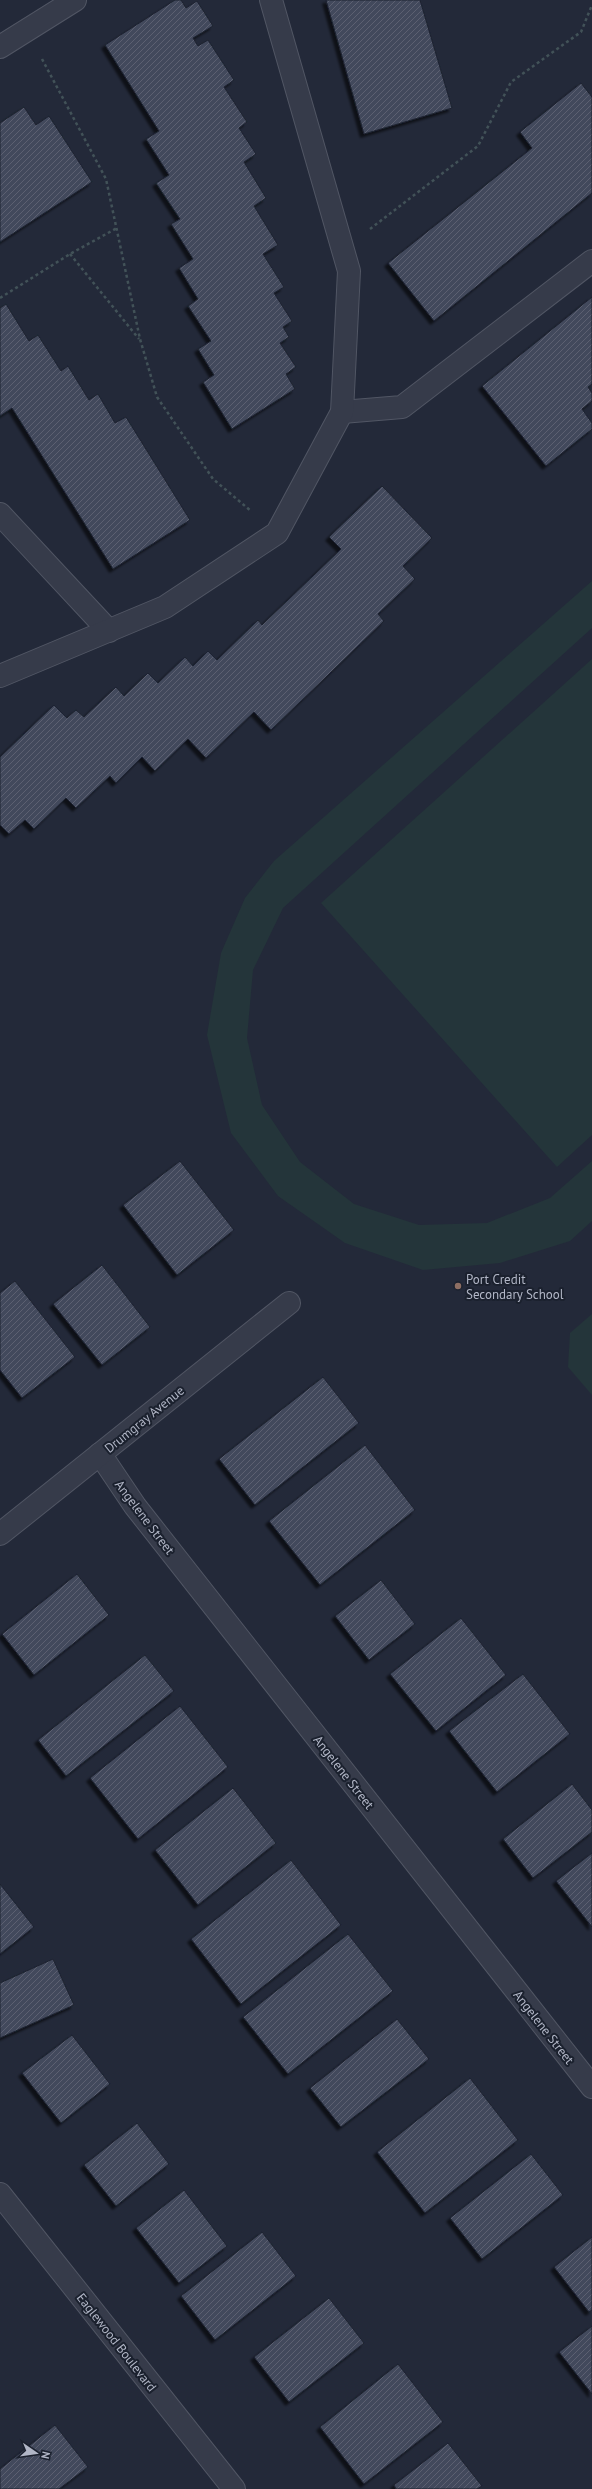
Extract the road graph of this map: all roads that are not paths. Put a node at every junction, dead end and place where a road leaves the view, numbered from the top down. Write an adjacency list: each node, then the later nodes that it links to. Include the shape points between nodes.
1 (75, 0): 3 (street)
2 (272, 0): 5 (street, via 349,272)
3 (0, 47)
4 (592, 261): 5 (street, via 402,407)
5 (342, 412): 7 (street, via 277,533 165,607)
6 (0, 514): 7 (street)
7 (109, 631): 8 (street)
8 (0, 676)
9 (289, 1303): 10 (street, Drumgray Avenue)
10 (100, 1454): 11 (street, Drumgray Avenue); 12 (street, Angelene Street, via 140,1512)
11 (0, 1534)
12 (592, 2087)
13 (0, 2194): 14 (street, Eaglewood Boulevard)
14 (234, 2489)

